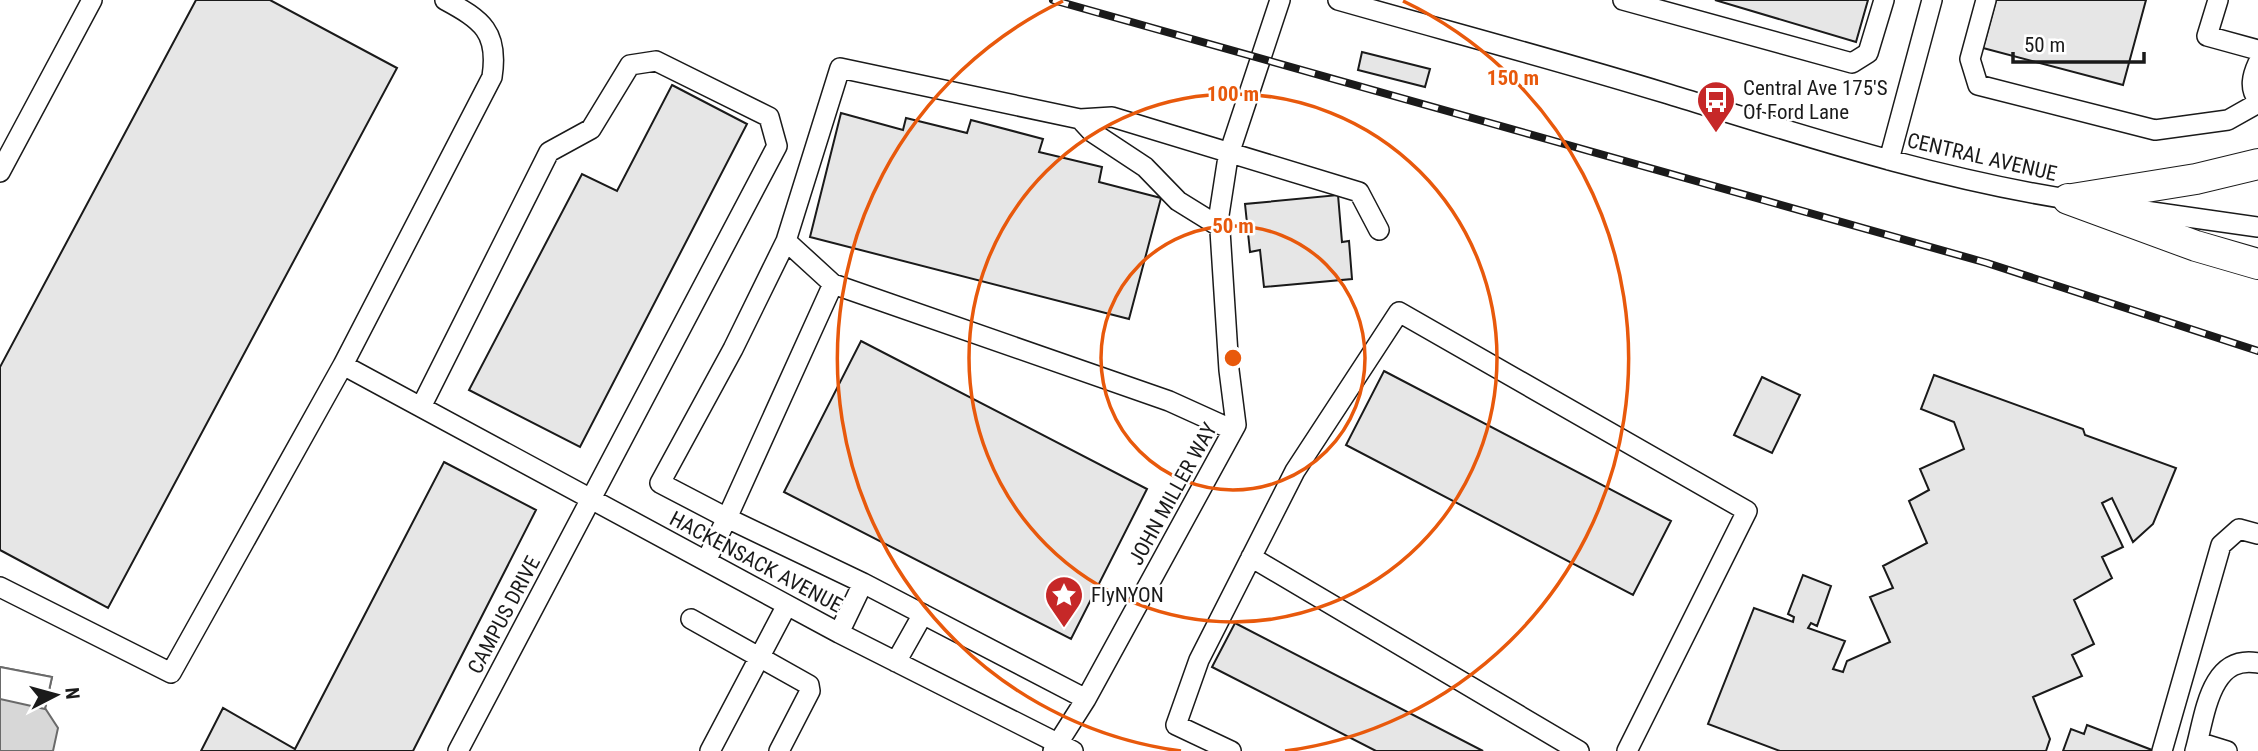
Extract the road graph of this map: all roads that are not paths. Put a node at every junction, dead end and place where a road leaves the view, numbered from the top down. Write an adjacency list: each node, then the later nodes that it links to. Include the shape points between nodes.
1 (92, 0): 17 (street)
2 (445, 0): 25 (street, via 485,27 495,56 492,77)
3 (1280, 0): 14 (street, JOHN MILLER WAY)
4 (1338, 0): 15 (street, CENTRAL AVENUE)
5 (1623, 0): 6 (street, via 1852,63 1868,53)
6 (1884, 0)
7 (1932, 0): 15 (street)
8 (1986, 0): 12 (street, via 1970,59 1979,85 2154,130 2228,120)
9 (2218, 0): 10 (street, via 2207,36)
10 (2258, 50)
11 (2258, 63): 12 (street, via 2252,92)
12 (2258, 101)
13 (1080, 119): 14 (street, via 1111,117); 19 (street, via 1091,132 1145,167 1178,201); 22 (street, via 840,68)
14 (1230, 151): 19 (street, JOHN MILLER WAY); 21 (street, via 1359,192)
15 (1889, 160): 18 (street, CENTRAL AVENUE)
16 (2258, 164): 18 (highway)
17 (0, 172)
18 (2068, 200): 20 (street, CENTRAL AVENUE); 23 (highway)
19 (1220, 227): 27 (street, JOHN MILLER WAY)
20 (2258, 227)
21 (1379, 230)
22 (786, 241): 24 (street); 29 (street, via 660,483)
23 (2258, 264)
24 (833, 284): 27 (street, via 1169,401); 29 (street)
25 (343, 365): 26 (street, HACKENSACK AVENUE); 34 (street, via 171,673)
26 (421, 407): 28 (street, HACKENSACK AVENUE); 28 (street, CAMPUS DRIVE, via 549,152 591,129 630,65 656,61 769,117 777,146)
27 (1233, 430): 42 (street, JOHN MILLER WAY)
28 (591, 500): 32 (street, HACKENSACK AVENUE); 45 (street, CAMPUS DRIVE)
29 (727, 518): 32 (street); 33 (street)
30 (2258, 534): 51 (street, via 2239,529 2221,545)
31 (1251, 557): 48 (street, via 1199,660 1176,724); 49 (street); 50 (street, via 1295,471 1399,312 1747,511)
32 (706, 561): 35 (street, HACKENSACK AVENUE)
33 (863, 583): 36 (street); 38 (street)
34 (0, 587)
35 (787, 605): 38 (street, HACKENSACK AVENUE); 39 (street)
36 (923, 614): 40 (street); 42 (street)
37 (691, 619): 39 (street)
38 (839, 633): 40 (street, HACKENSACK AVENUE)
39 (760, 656): 46 (street); 47 (street, via 809,685)
40 (896, 662): 44 (street, HACKENSACK AVENUE)
41 (2258, 663): 43 (street, via 2245,661 2222,671 2215,680)
42 (1086, 699): 44 (street, JOHN MILLER WAY)
43 (2196, 746): 52 (street)
44 (1061, 749)
45 (458, 751)
46 (710, 751)
47 (779, 751)
48 (1231, 751)
49 (1579, 751)
50 (1627, 751)
51 (2162, 751)
52 (2227, 751)

